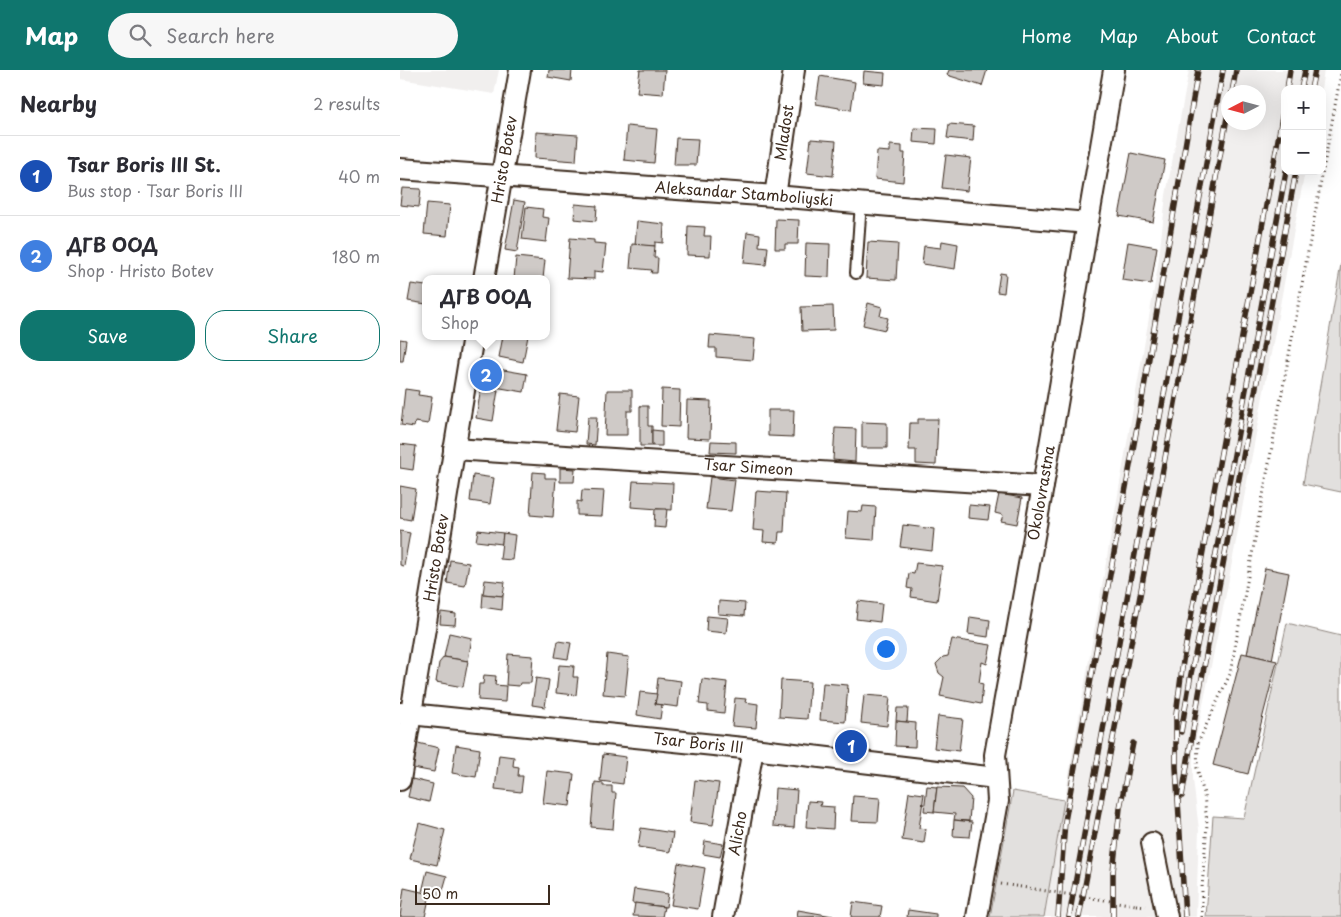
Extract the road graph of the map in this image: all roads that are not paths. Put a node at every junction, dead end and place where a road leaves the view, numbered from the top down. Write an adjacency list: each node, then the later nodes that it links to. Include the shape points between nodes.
1 (520, 70): 5 (street, Hristo Botev)
2 (794, 70): 6 (street, Mladost)
3 (1114, 70): 8 (street, Okolovrastna)
4 (400, 169): 5 (street, Aleksandar Stamboliyski)
5 (502, 176): 6 (street, Aleksandar Stamboliyski); 10 (street, Hristo Botev)
6 (775, 196): 7 (street, Aleksandar Stamboliyski)
7 (861, 203): 8 (street, Aleksandar Stamboliyski); 9 (lane)
8 (1088, 223): 13 (street, Okolovrastna)
9 (856, 273)
10 (485, 275)
11 (473, 340): 12 (street, Hristo Botev)
12 (454, 449): 13 (street, Tsar Simeon); 14 (street, Hristo Botev)
13 (1043, 486): 16 (street, Okolovrastna, via 995,755)
14 (405, 714): 15 (street, Tsar Boris III); 17 (street, Hristo Botev)
15 (753, 749): 16 (street, Tsar Boris III); 19 (street, Alicho)
16 (996, 778): 20 (street, Okolovrastna, via 998,801)
17 (400, 780)
18 (1152, 842): 21 (street)
19 (723, 917)
20 (977, 917)
21 (1167, 917)

